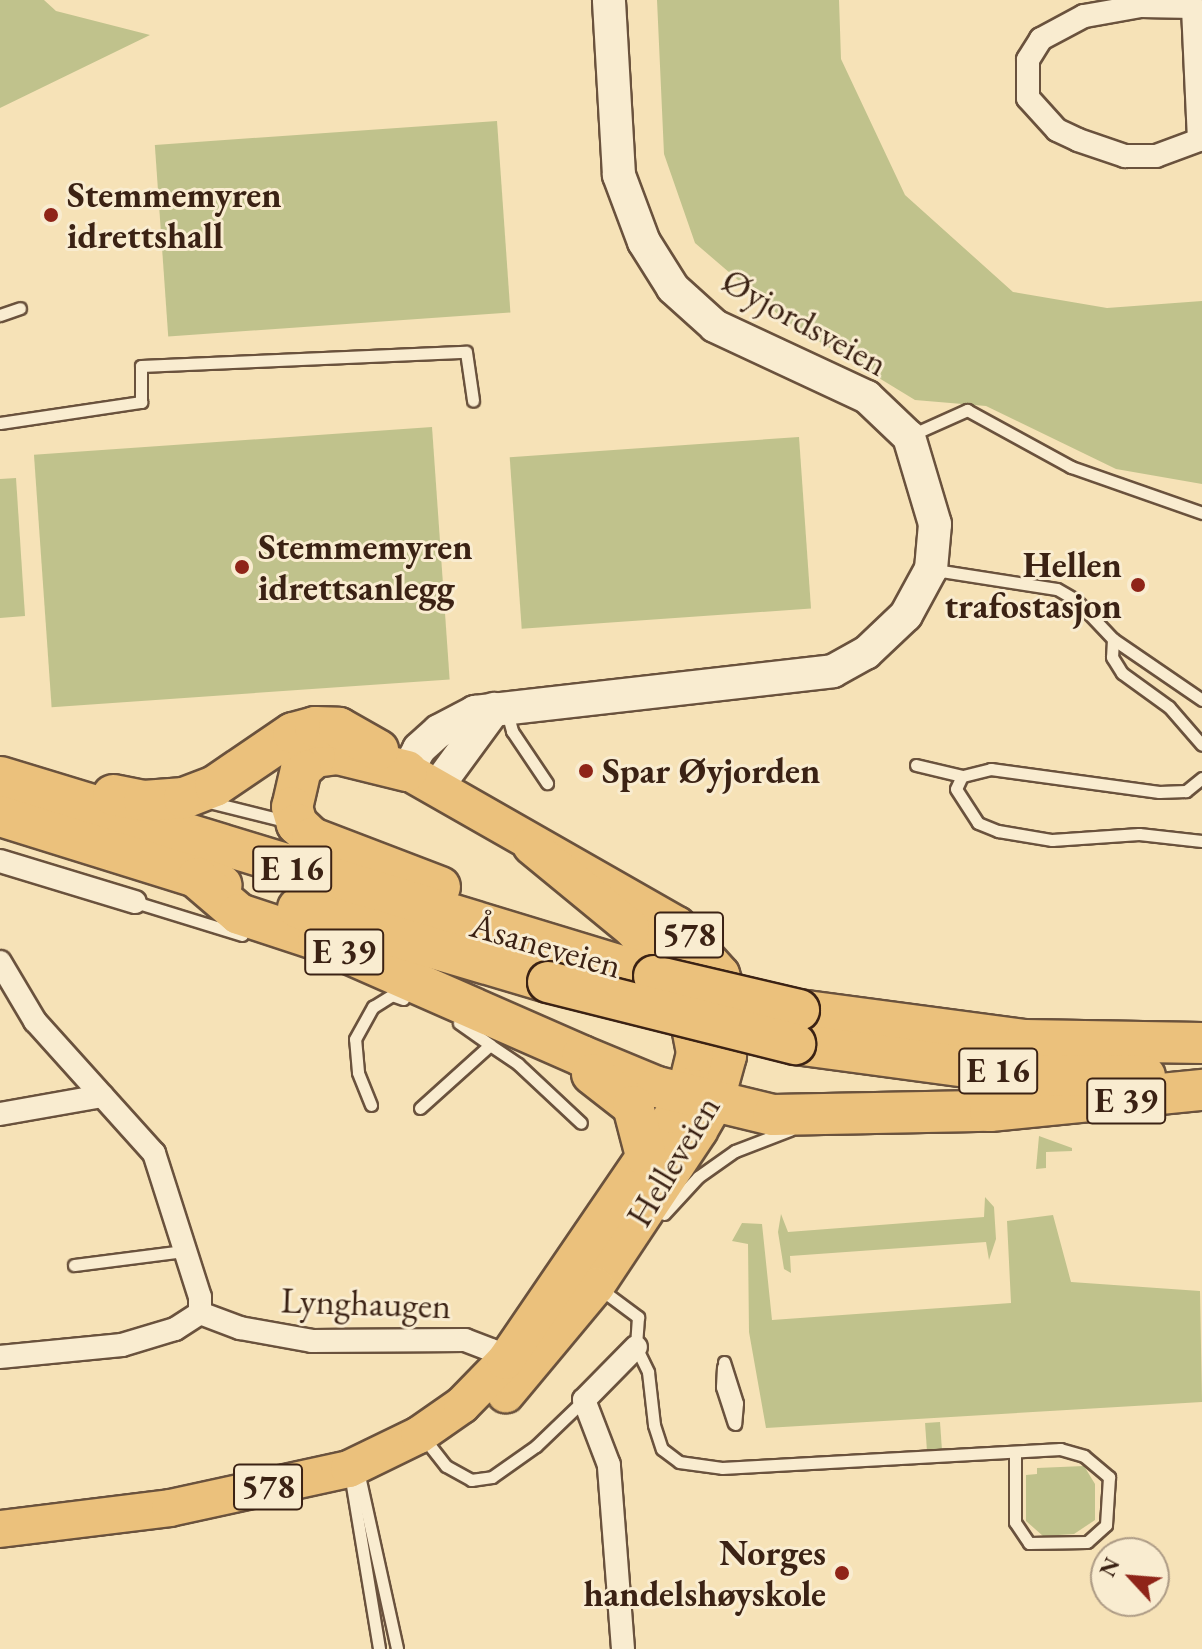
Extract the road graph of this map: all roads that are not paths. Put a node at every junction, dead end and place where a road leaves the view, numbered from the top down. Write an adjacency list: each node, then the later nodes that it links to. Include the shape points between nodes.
1 (609, 0): 8 (street, Øyjordsveien, via 619,175 644,242 673,288 715,326 867,397)
2 (1198, 7): 3 (street); 3 (street, via 1113,9 1059,26 1041,39 1028,60 1025,81 1039,113 1078,140 1140,156)
3 (1200, 140)
4 (20, 308): 5 (lane)
5 (0, 315)
6 (473, 400): 7 (lane, via 466,352 141,366 141,402)
7 (0, 423)
8 (909, 437): 9 (lane, via 967,410 1071,467); 10 (street, Øyjordsveien, via 935,524)
9 (1202, 513)
10 (931, 569): 11 (lane, via 1057,589 1076,600); 13 (street, Øyjordsveien, via 906,615 866,653 833,671)
11 (1113, 639): 12 (lane); 14 (lane, via 1112,657 1122,673 1169,707)
12 (1202, 700)
13 (500, 708): 18 (street, Øyjordsveien, via 453,719 419,749); 19 (lane)
14 (1202, 745)
15 (916, 765): 16 (lane)
16 (962, 776): 17 (lane, via 991,769 1159,792 1186,791); 24 (lane, via 956,789 965,807 978,823 998,831 1052,840 1139,834)
17 (1202, 778)
18 (422, 779): 21 (highway, via 349,733 315,727 293,733 215,786); 23 (highway, via 338,754 315,757 301,769 293,787); 43 (main road, Helleveien / 578, via 531,846 631,928 673,974 684,996)
19 (547, 783)
20 (17, 784): 21 (highway, via 82,785 144,801); 29 (highway, Åsaneveien / E 16)
21 (184, 798): 23 (lane)
22 (0, 816): 26 (highway, Åsaneveien / E 16)
23 (297, 824): 29 (highway, E 39, via 332,848)
24 (1202, 841)
25 (0, 861): 27 (street)
26 (197, 878): 29 (highway, Åsaneveien / E 16); 39 (highway, E 39, via 239,914 318,940)
27 (135, 902): 28 (lane)
28 (256, 939)
29 (551, 952): 31 (highway, E 39, via 629,950); 36 (highway, Åsaneveien / E 16, bridge)
30 (4, 966): 42 (street, via 35,1021)
31 (654, 976): 36 (highway, Åsaneveien / E 16, bridge)
32 (378, 988): 33 (lane)
33 (392, 995): 34 (lane); 44 (lane, via 373,1007 355,1039 358,1072)
34 (418, 1005)
35 (443, 1015): 38 (lane)
36 (797, 1027): 37 (highway, Åsaneveien / E 16); 40 (highway, Åsaneveien / E 16, via 1026,1075)
37 (1202, 1043)
38 (490, 1045): 45 (lane); 48 (lane)
39 (582, 1056): 43 (highway, E 39); 49 (highway, E 39, via 592,1075 633,1106)
40 (1202, 1077)
41 (1202, 1090): 47 (highway, E 39, via 1050,1107)
42 (102, 1096): 46 (street); 52 (street, via 154,1153)
43 (700, 1098): 47 (highway, E 39); 49 (main road, Helleveien / 578); 54 (main road, Helleveien / 578)
44 (371, 1105)
45 (420, 1108)
46 (0, 1114)
47 (814, 1118): 50 (lane, via 735,1151 680,1194)
48 (581, 1123)
49 (646, 1156): 54 (main road, Helleveien / 578)
50 (654, 1228)
51 (637, 1250): 54 (lane)
52 (184, 1251): 53 (lane); 55 (street)
53 (74, 1265)
54 (584, 1278): 56 (lane, via 626,1307 640,1327); 58 (main road, Helleveien / 578)
55 (200, 1313): 57 (street, via 175,1329 122,1345); 58 (street, Lynghaugen, via 240,1328 312,1341 465,1340)
56 (636, 1347): 59 (street); 61 (lane, via 648,1372 662,1449 679,1462 739,1467)
57 (0, 1357)
58 (514, 1369): 60 (main road, Helleveien / 578, via 496,1405 447,1442); 62 (main road, Helleveien / 578)
59 (584, 1400): 60 (lane, via 536,1446 492,1477 471,1480 446,1466); 68 (street, via 609,1465)
60 (431, 1447): 62 (main road, Helleveien / 578)
61 (1015, 1455): 61 (lane, via 1060,1449 1084,1456 1109,1477 1106,1525 1087,1542 1029,1543 1015,1522)
62 (357, 1466): 63 (main road, Helleveien / 578); 66 (lane); 67 (lane)
63 (170, 1508): 64 (main road, Helleveien / 578); 65 (main road, Helleveien / 578, via 130,1524)
64 (0, 1529)
65 (0, 1554)
66 (379, 1649)
67 (397, 1649)
68 (623, 1649)

